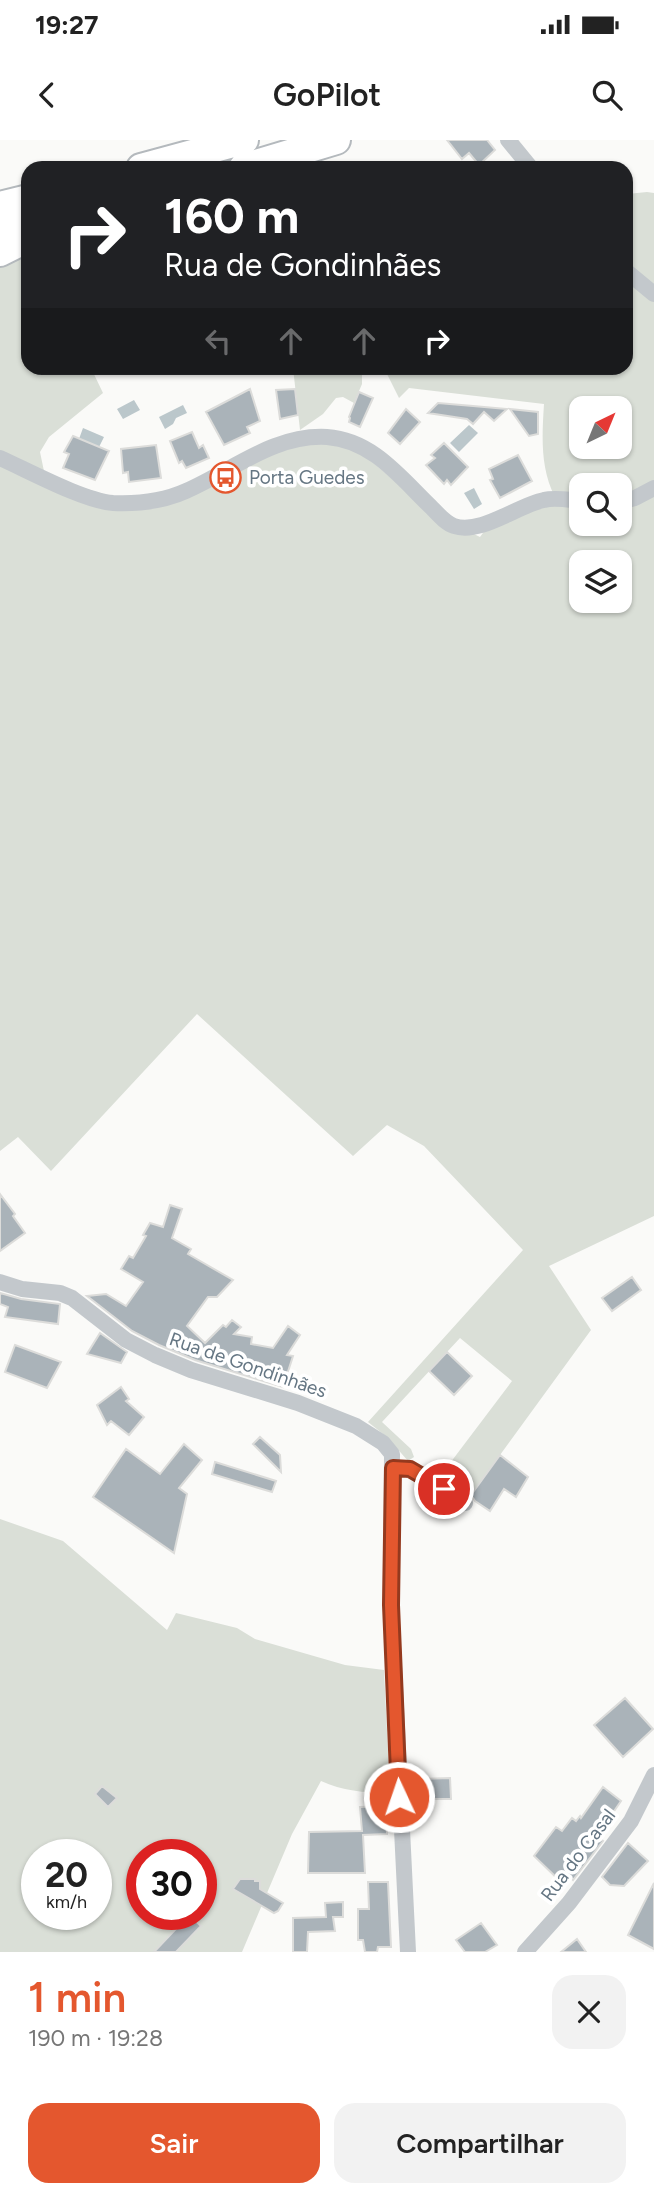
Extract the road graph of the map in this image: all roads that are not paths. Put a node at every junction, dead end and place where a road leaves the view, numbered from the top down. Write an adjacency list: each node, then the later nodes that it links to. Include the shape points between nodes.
1 (244, 140): 4 (highway)
2 (336, 140): 5 (highway)
3 (508, 140): 6 (street)
4 (167, 161)
5 (268, 161)
6 (525, 161)
7 (21, 201): 8 (highway)
8 (0, 206)
9 (21, 222): 10 (highway)
10 (0, 228)
11 (21, 242): 12 (highway)
12 (0, 252)
13 (633, 277): 14 (street)
14 (654, 294)
15 (0, 458): 18 (street, via 86,496 110,503 135,503 185,492 287,441 327,437 372,452 452,526 485,524 545,499)
16 (654, 488): 17 (street)
17 (632, 499)
18 (569, 500)
19 (0, 1282): 20 (street, Rua de Gondinhães, via 60,1293 126,1340 155,1354 356,1426 383,1443 392,1454)
20 (393, 1468): 21 (street, via 424,1475); 23 (street, Rua de Gondinhães, via 391,1605)
21 (465, 1503)
22 (654, 1775): 24 (street, Rua do Casal, via 631,1821)
23 (408, 1952)
24 (526, 1952)

